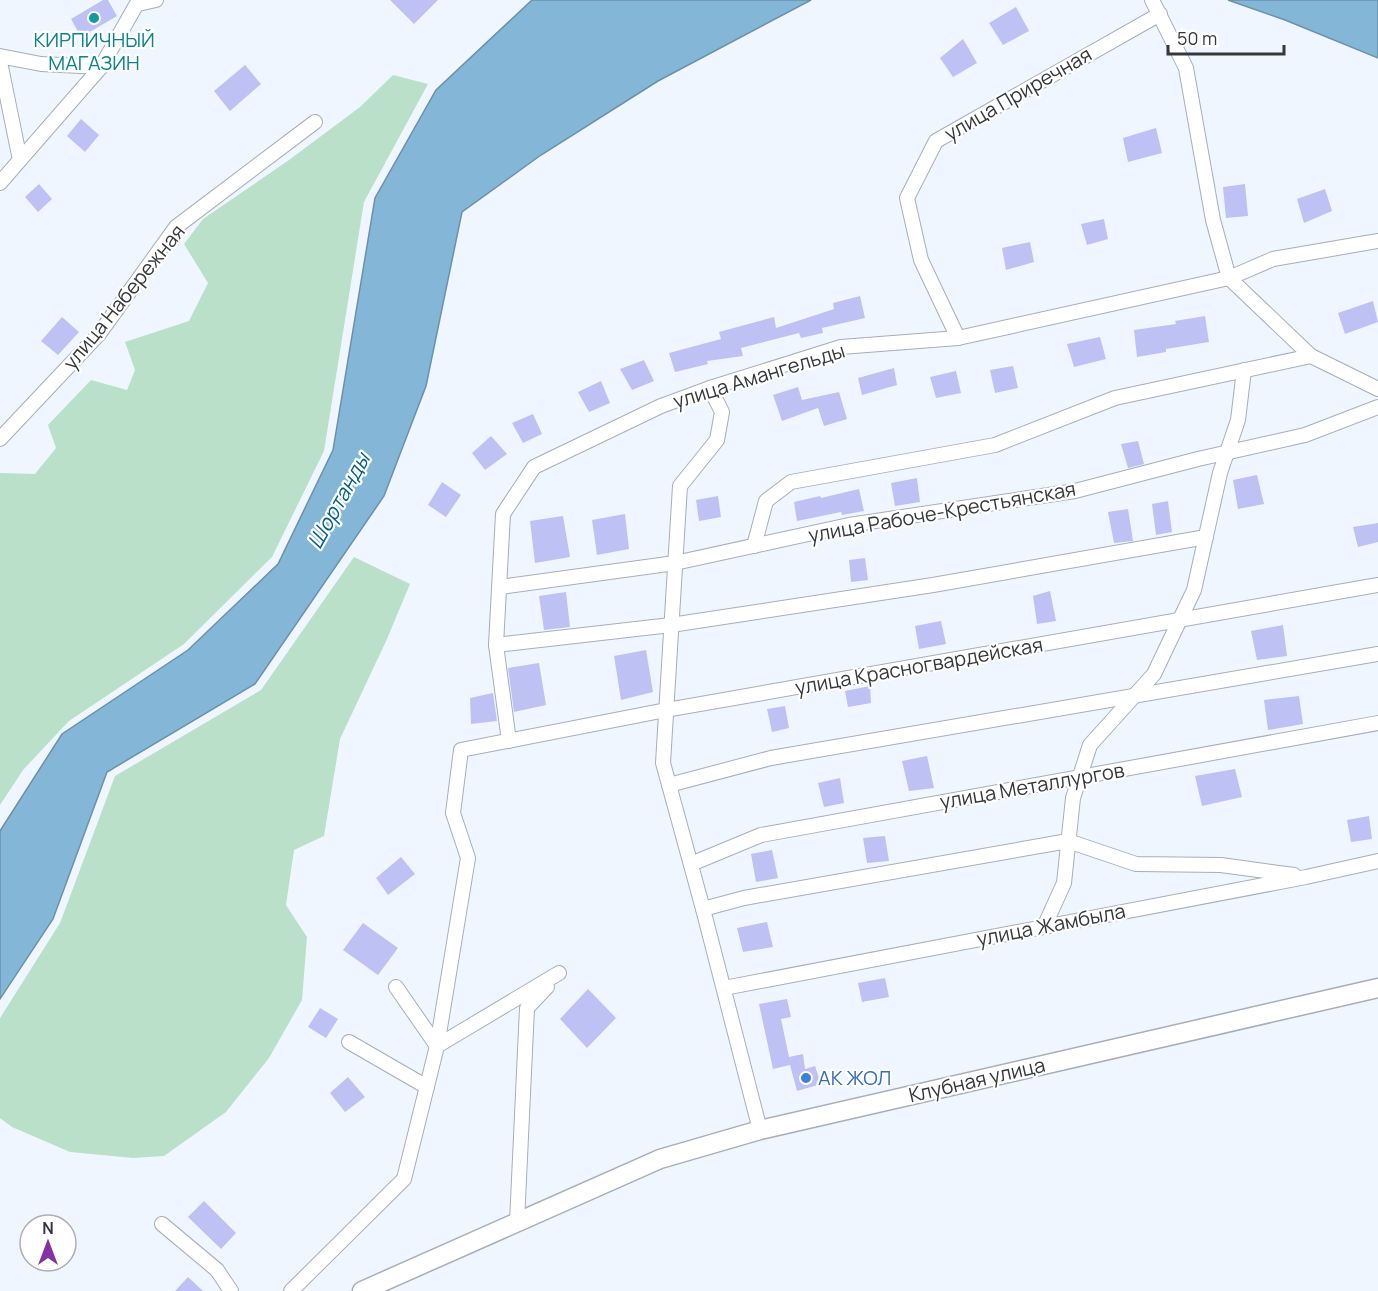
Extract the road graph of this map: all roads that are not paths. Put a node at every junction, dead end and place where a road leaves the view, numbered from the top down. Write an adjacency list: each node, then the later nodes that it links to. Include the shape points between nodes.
1 (156, 0): 3 (street)
2 (1152, 0): 4 (street)
3 (139, 2): 7 (street)
4 (1160, 14): 12 (street, via 1186,68 1213,220); 13 (street, улица Приречная, via 936,141 907,198 921,260)
5 (0, 56): 7 (street, via 41,64)
6 (0, 62): 9 (street)
7 (101, 67): 9 (street)
8 (315, 122): 19 (street, улица Набережная, via 176,227 99,334)
9 (20, 160): 10 (street)
10 (0, 183)
11 (1378, 241): 12 (street, улица Амангельды, via 1273,259)
12 (1229, 278): 13 (street, улица Амангельды); 14 (street)
13 (958, 338): 16 (street, улица Амангельды, via 841,347)
14 (1311, 356): 15 (street); 17 (street)
15 (1245, 370): 20 (street, via 1238,420); 22 (street, via 1115,398 995,445 791,482 766,501)
16 (710, 388): 23 (street, via 723,412 717,441 680,486); 25 (street, улица Амангельды, via 662,406 534,467 503,514)
17 (1378, 389)
18 (1378, 407): 20 (street, улица Рабоче-Крестьянская, via 1305,435)
19 (0, 439)
20 (1227, 452): 21 (street); 22 (street, улица Рабоче-Крестьянская, via 1075,491 849,525)
21 (1206, 537): 26 (street, via 1194,590); 27 (street)
22 (754, 546): 23 (street, улица Рабоче-Крестьянская)
23 (675, 563): 25 (street, улица Рабоче-Крестьянская); 27 (street)
24 (1378, 585): 26 (street, улица Красногвардейская)
25 (500, 587): 28 (street, улица Амангельды)
26 (1180, 621): 30 (street, via 1154,674); 31 (street, улица Красногвардейская)
27 (672, 625): 28 (street); 31 (street)
28 (496, 645): 33 (street, улица Амангельды)
29 (1378, 654): 30 (street)
30 (1134, 696): 34 (street, via 1090,746); 35 (street, via 771,758)
31 (666, 710): 33 (street, улица Красногвардейская); 35 (street, via 663,763)
32 (1378, 723): 34 (street, улица Металлургов)
33 (509, 741): 46 (street, улица Красногвардейская, via 461,750 453,813 468,858)
34 (1080, 777): 36 (street, via 1073,798); 38 (street, улица Металлургов, via 761,835)
35 (669, 785): 38 (street)
36 (1068, 841): 39 (street, via 1136,864 1221,865); 40 (street, via 744,898); 41 (street, via 1064,883)
37 (1378, 861): 39 (street, улица Жамбыла)
38 (691, 864): 40 (street)
39 (1306, 877): 41 (street, улица Жамбыла)
40 (704, 909): 43 (street)
41 (1044, 927): 43 (street, улица Жамбыла)
42 (396, 987): 46 (street)
43 (724, 988): 48 (street)
44 (1378, 988): 48 (street, Клубная улица)
45 (349, 1042): 47 (street)
46 (437, 1046): 47 (street); 49 (street, via 559,973 527,1008)
47 (427, 1088): 52 (street, via 404,1179)
48 (760, 1130): 49 (street, Клубная улица, via 660,1160)
49 (517, 1222): 53 (street, Клубная улица)
50 (162, 1224): 51 (street, via 217,1270)
51 (231, 1291)
52 (291, 1291)
53 (362, 1291)

